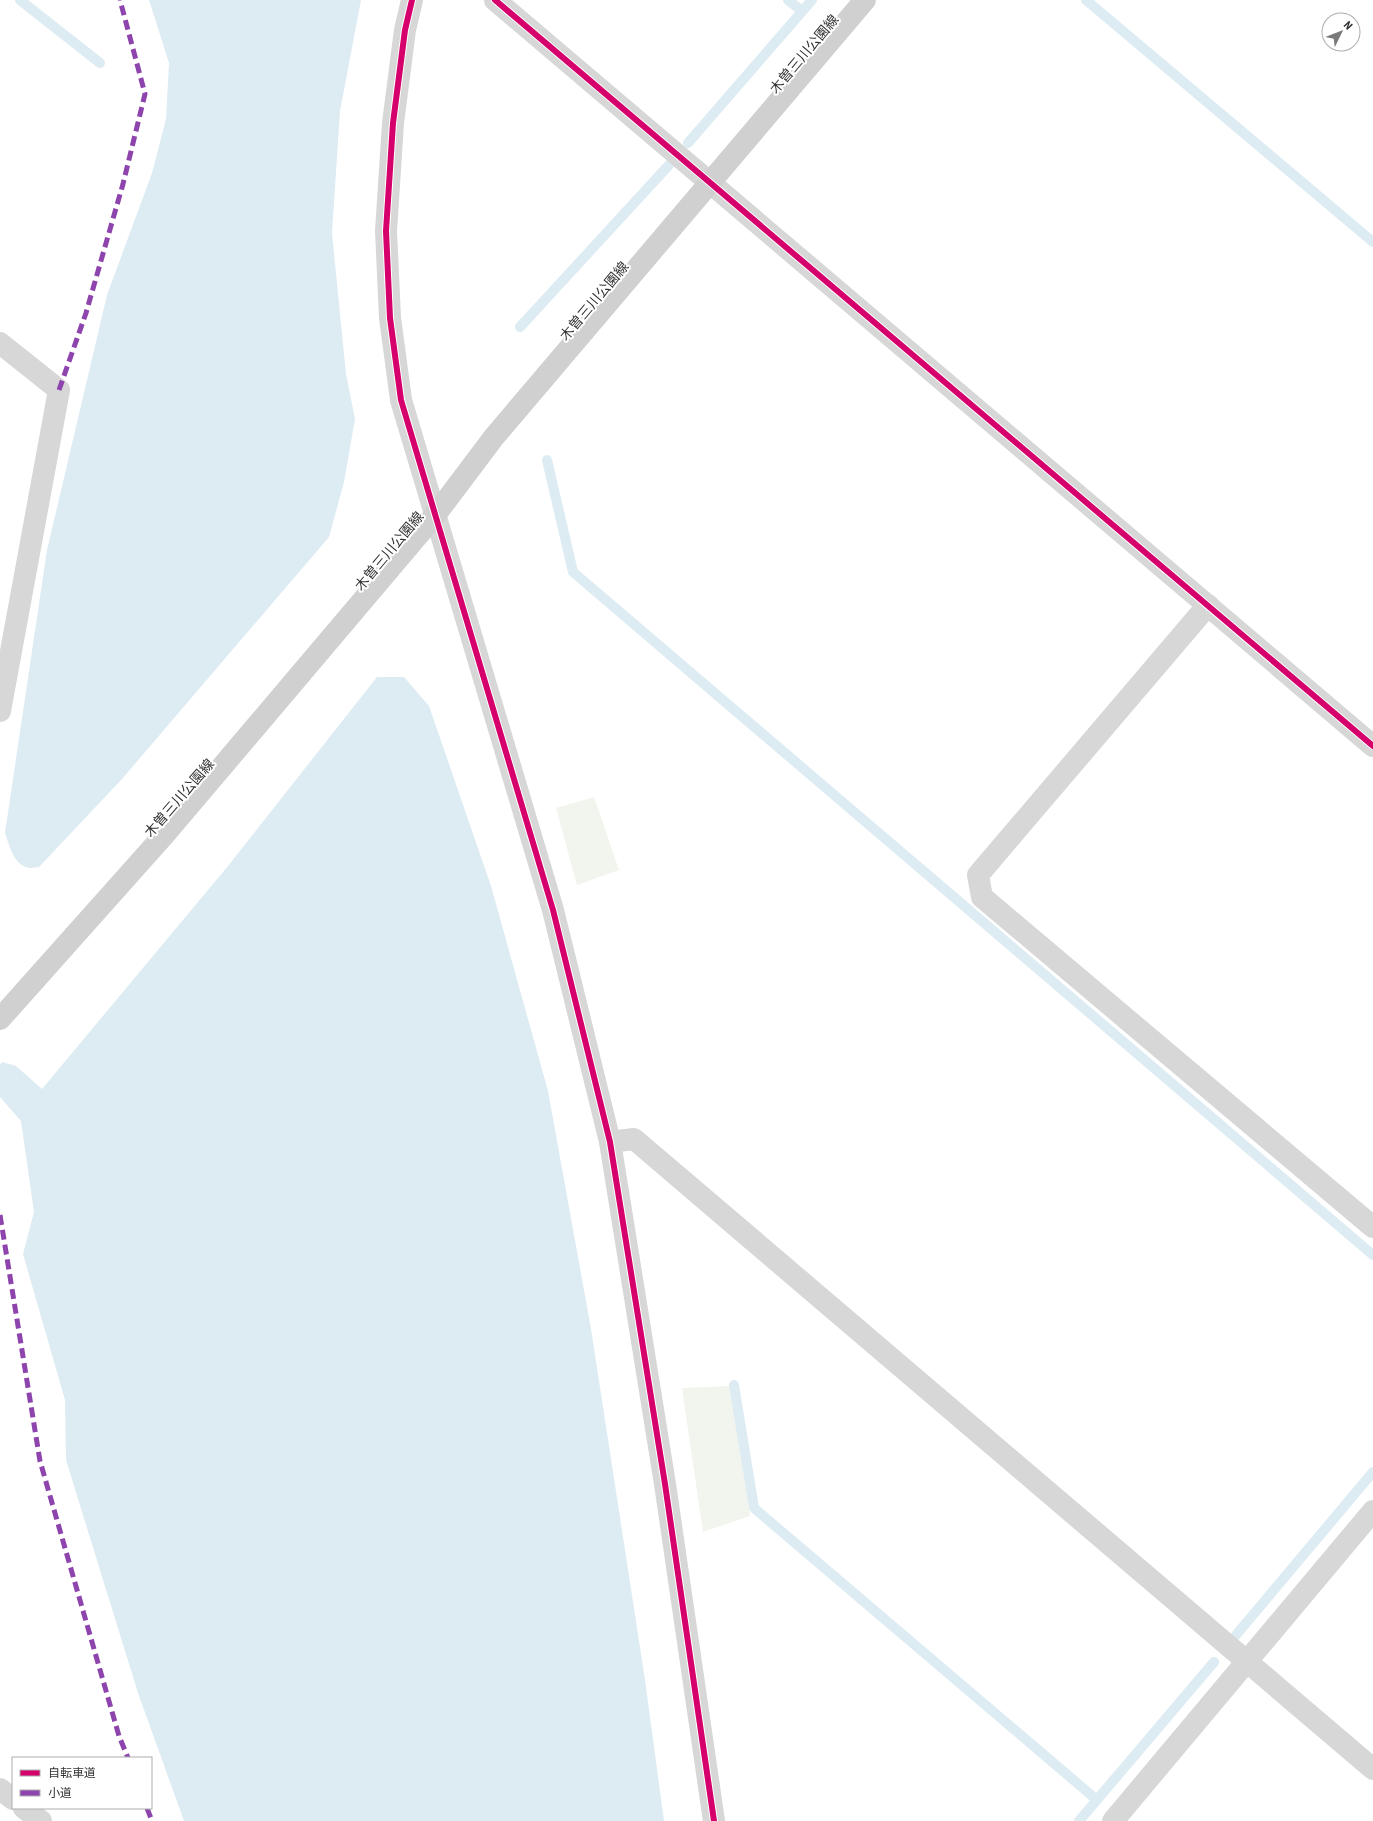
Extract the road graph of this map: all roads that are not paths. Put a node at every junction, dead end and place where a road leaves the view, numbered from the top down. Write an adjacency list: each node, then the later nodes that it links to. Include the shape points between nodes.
1 (412, 0): 6 (street, via 405,30 393,123 386,231 390,318 401,400)
2 (495, 0): 4 (street)
3 (865, 0): 4 (main road, 木曽三川公園線)
4 (711, 182): 6 (main road, 木曽三川公園線, via 494,437); 7 (street)
5 (0, 343): 8 (street, via 59,390)
6 (436, 514): 10 (main road, 木曽三川公園線, via 165,834); 11 (street, via 461,607 552,910)
7 (1208, 605): 9 (street); 12 (street, via 978,875 982,897)
8 (0, 710)
9 (1373, 746)
10 (0, 1019)
11 (610, 1142): 14 (street, via 634,1139); 20 (street, via 665,1484)
12 (1373, 1227)
13 (1373, 1512): 14 (street)
14 (1248, 1662): 15 (street); 21 (street)
15 (1373, 1769)
16 (0, 1789): 17 (street)
17 (12, 1798)
18 (25, 1809): 19 (street)
19 (41, 1821)
20 (714, 1821)
21 (1113, 1821)

